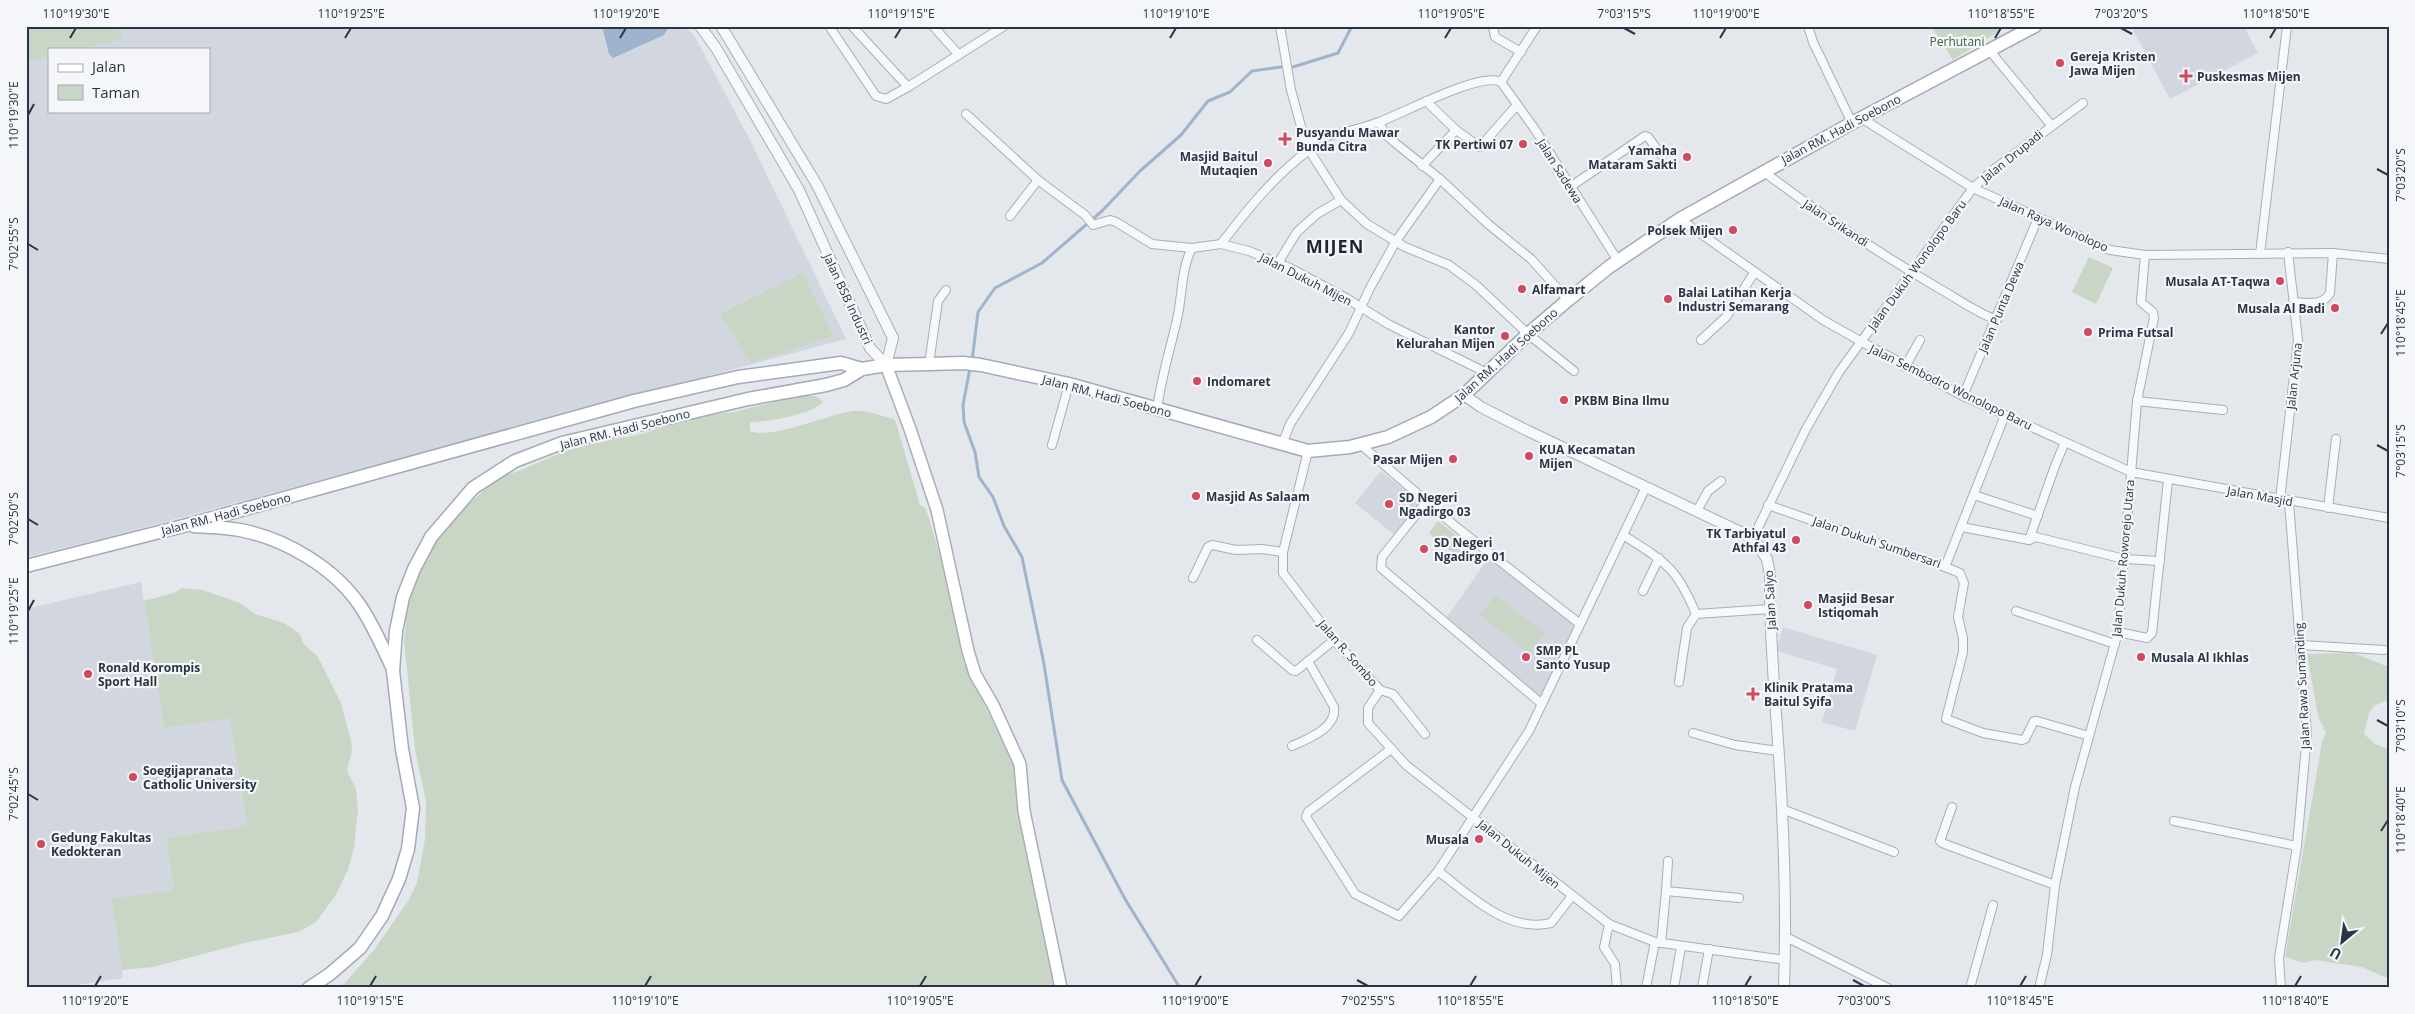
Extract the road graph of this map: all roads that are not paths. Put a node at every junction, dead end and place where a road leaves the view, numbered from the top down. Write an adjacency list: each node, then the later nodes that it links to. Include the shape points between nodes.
1 (700, 26): 61 (street, Jalan BSB Industri, via 798,190 870,348)
2 (721, 26): 61 (street, Jalan BSB Industri, via 817,185 893,338)
3 (829, 26): 17 (street, via 876,96 886,99)
4 (852, 26): 17 (street)
5 (933, 26): 15 (street)
6 (1004, 26): 15 (street)
7 (1280, 26): 26 (street, via 1291,90)
8 (1492, 26): 14 (street, via 1495,38)
9 (1537, 26): 14 (street)
10 (1808, 26): 22 (street, via 1812,42)
11 (2035, 26): 13 (main road, Jalan RM. Hadi Soebono)
12 (2288, 26): 44 (street)
13 (1990, 51): 22 (main road, Jalan RM. Hadi Soebono); 24 (street, Jalan Drupadi)
14 (1521, 52): 16 (street)
15 (959, 55): 17 (street)
16 (1501, 82): 18 (street, via 1496,80 1466,86); 20 (street, Jalan Sadewa)
17 (908, 87)
18 (1426, 101): 23 (street); 25 (street)
19 (2083, 103): 24 (street, Jalan Drupadi)
20 (1517, 105): 25 (street, via 1480,147); 33 (street, Jalan Sadewa)
21 (966, 114): 32 (street)
22 (1856, 120): 30 (main road, Jalan RM. Hadi Soebono); 34 (street, Jalan Raya Wonolopo)
23 (1379, 122): 26 (street); 29 (street, via 1385,134)
24 (2051, 125): 34 (street, Jalan Drupadi)
25 (1456, 130): 29 (street)
26 (1305, 141): 27 (street)
27 (1309, 150): 35 (street); 40 (street, via 1271,183)
28 (1662, 156): 33 (street, via 1645,136)
29 (1422, 166): 31 (street)
30 (1762, 172): 38 (main road, Jalan RM. Hadi Soebono); 49 (street, Jalan Srikandi)
31 (1440, 178): 39 (street, Jalan Dukuh Mijen); 52 (street, via 1531,259)
32 (1038, 180): 36 (street); 41 (street, Jalan Dukuh Mijen, via 1085,215 1093,225 1110,220 1152,244)
33 (1570, 187): 47 (street, Jalan Sadewa)
34 (1973, 188): 37 (street, Jalan Raya Wonolopo); 49 (street, Jalan Dukuh Wonolopo Baru)
35 (1341, 200): 39 (street, via 1367,224); 48 (street, via 1296,232)
36 (1010, 216)
37 (2038, 218): 45 (street, Jalan Raya Wonolopo, via 2095,245); 55 (street, Jalan Punta Dewa)
38 (1680, 219): 47 (main road, Jalan RM. Hadi Soebono); 50 (street, Jalan Sembodro Wonolopo Baru)
39 (1396, 242): 54 (street, Jalan Dukuh Mijen); 56 (street, via 1450,265)
40 (1221, 244): 41 (street, Jalan Dukuh Mijen); 48 (street, Jalan Dukuh Mijen)
41 (1192, 248): 70 (street)
42 (2288, 252): 43 (street, Jalan Raya Wonolopo); 44 (street, Jalan Raya Wonolopo); 53 (street, Jalan Arjuna)
43 (2333, 253): 46 (street, Jalan Raya Wonolopo); 53 (street, via 2328,297 2316,303)
44 (2260, 254): 45 (street, Jalan Raya Wonolopo)
45 (2145, 255): 69 (street, via 2141,302 2153,312 2154,318)
46 (2389, 259)
47 (1618, 261): 52 (main road, Jalan RM. Hadi Soebono)
48 (1278, 263): 54 (street, Jalan Dukuh Mijen)
49 (1911, 272): 55 (street, Jalan Srikandi); 59 (street, Jalan Dukuh Wonolopo Baru)
50 (1754, 273): 57 (street, via 1726,317); 59 (street, Jalan Sembodro Wonolopo Baru)
51 (946, 290): 60 (street, via 938,301)
52 (1568, 300): 56 (main road, Jalan RM. Hadi Soebono)
53 (2295, 302): 84 (street, Jalan Arjuna, via 2297,357)
54 (1361, 308): 65 (street, Jalan Dukuh Mijen); 77 (street, via 1349,333 1290,424)
55 (1997, 320): 68 (street, Jalan Punta Dewa)
56 (1528, 334): 64 (street); 65 (main road, Jalan RM. Hadi Soebono)
57 (1701, 340)
58 (1920, 340): 62 (street)
59 (1862, 342): 62 (street, Jalan Sembodro Wonolopo Baru); 87 (street, via 1839,372 1806,429)
60 (929, 364): 61 (main road, Jalan RM. Hadi Soebono); 66 (main road, Jalan RM. Hadi Soebono, via 980,365)
61 (886, 365): 63 (main road, Jalan RM. Hadi Soebono); 146 (main road, via 937,510 975,674 1020,764 1024,811)
62 (1905, 367): 68 (street, Jalan Sembodro Wonolopo Baru)
63 (862, 369): 92 (main road, Jalan RM. Hadi Soebono, via 841,363 738,377 634,401); 116 (main road, Jalan RM. Hadi Soebono, via 844,380 826,385 562,443 515,461 473,488 431,536 414,569 403,597)
64 (1574, 371)
65 (1487, 372): 67 (main road, Jalan RM. Hadi Soebono)
66 (1070, 384): 70 (main road, Jalan RM. Hadi Soebono); 76 (street)
67 (1464, 395): 75 (main road, Jalan RM. Hadi Soebono, via 1406,429); 82 (street, Jalan Salyo, via 1511,423)
68 (1964, 396): 72 (street, Jalan Sembodro Wonolopo Baru)
69 (2137, 401): 71 (street); 79 (street)
70 (1158, 410): 77 (main road, Jalan RM. Hadi Soebono, via 1221,425)
71 (2223, 410)
72 (2005, 415): 74 (street, Jalan Sembodro Wonolopo Baru); 83 (street, Jalan Dukuh Sumbersari)
73 (2336, 439): 88 (street)
74 (2066, 442): 79 (street, Jalan Sembodro Wonolopo Baru); 90 (street)
75 (1360, 444): 78 (main road, Jalan RM. Hadi Soebono); 85 (street)
76 (1052, 445)
77 (1282, 445): 78 (main road, Jalan RM. Hadi Soebono)
78 (1308, 450): 97 (street, Jalan R. Sombo)
79 (2131, 472): 80 (street, Jalan Masjid); 99 (street, Jalan Dukuh Roworejo Utara)
80 (2168, 480): 84 (street, Jalan Masjid); 100 (street)
81 (1720, 481): 89 (street, via 1708,491)
82 (1646, 487): 89 (street, Jalan Salyo); 94 (street, Jalan Dukuh Mijen)
83 (1974, 495): 90 (street); 93 (street, Jalan Dukuh Sumbersari)
84 (2280, 500): 86 (street, Jalan Masjid)
85 (1426, 502): 108 (street); 119 (street, via 1382,557 1381,568)
86 (2289, 502): 88 (street, Jalan Masjid); 113 (street, Jalan Rawa Sumanding)
87 (1768, 506): 95 (street); 102 (street, Jalan Dukuh Sumbersari)
88 (2328, 508): 91 (street, Jalan Masjid)
89 (1697, 511): 95 (street, Jalan Salyo)
90 (2038, 516): 96 (street)
91 (2389, 518)
92 (186, 525): 101 (main road, Jalan RM. Hadi Soebono); 116 (main road, via 240,530 279,542 306,556 341,584 360,606)
93 (1962, 527): 96 (street); 102 (street, Jalan Dukuh Sumbersari)
94 (1623, 535): 98 (street); 108 (street, Jalan Dukuh Mijen)
95 (1753, 538): 105 (street, Jalan Salyo, via 1767,558)
96 (2029, 540): 99 (street, via 2036,537)
97 (1283, 552): 103 (street, via 1236,550 1212,545); 111 (street, Jalan R. Sombo, via 1284,573)
98 (1659, 558): 104 (street); 107 (street, via 1667,563 1685,587)
99 (2124, 559): 100 (street); 109 (street, Jalan Dukuh Roworejo Utara)
100 (2160, 561): 109 (street, via 2151,636)
101 (26, 566)
102 (1945, 566): 122 (street, via 1960,573 1964,582 1958,617 1963,652 1946,718 1977,731 2016,740 2026,739 2037,721)
103 (1192, 578)
104 (1643, 591)
105 (1770, 609): 107 (street); 125 (street, Jalan Salyo)
106 (2016, 611): 112 (street)
107 (1696, 614): 117 (street, via 1687,628)
108 (1580, 624): 119 (street, Jalan Dukuh Mijen)
109 (2118, 632): 112 (street, Jalan Dukuh Roworejo Utara)
110 (1258, 640): 115 (street, via 1292,670 1296,671)
111 (1334, 640): 115 (street); 118 (street, Jalan R. Sombo)
112 (2116, 644): 122 (street, Jalan Dukuh Roworejo Utara)
113 (2301, 645): 114 (street); 130 (street, Jalan Rawa Sumanding, via 2307,734)
114 (2384, 650)
115 (1308, 661): 123 (street, via 1335,713 1334,718 1315,736)
116 (393, 671): 145 (main road, Jalan RM. Hadi Soebono, via 413,808 408,849 382,916 360,948)
117 (1679, 682)
118 (1380, 690): 121 (street, via 1393,694); 124 (street, Jalan R. Sombo, via 1368,708 1368,723)
119 (1542, 704): 128 (street, Jalan Dukuh Mijen, via 1529,731)
120 (1693, 733): 125 (street, via 1735,745)
121 (1425, 734)
122 (2089, 736): 134 (street, Jalan Dukuh Roworejo Utara)
123 (1292, 746)
124 (1391, 748): 128 (street, Jalan R. Sombo, via 1406,765); 133 (street, via 1308,812 1306,817 1356,894 1393,915 1402,915)
125 (1778, 751): 127 (street, Jalan Salyo)
126 (1952, 807): 134 (street, via 1942,843)
127 (1782, 809): 131 (street); 140 (street, Jalan Salyo)
128 (1474, 817): 133 (street); 136 (street, Jalan Dukuh Mijen)
129 (2174, 821): 130 (street)
130 (2297, 846): 155 (street, Jalan Rawa Sumanding, via 2279,958)
131 (1894, 852)
132 (1668, 861): 135 (street)
133 (1438, 871): 136 (street, via 1495,914 1535,925 1551,923)
134 (2055, 884): 154 (street, Jalan Dukuh Roworejo Utara, via 2047,955)
135 (1666, 891): 137 (street); 141 (street)
136 (1572, 896): 139 (street, Jalan Dukuh Mijen)
137 (1739, 898)
138 (1993, 905): 153 (street)
139 (1609, 924): 141 (street, Jalan Dukuh Mijen); 147 (street, via 1604,947 1615,964)
140 (1786, 937): 144 (street, Jalan Salyo); 152 (street)
141 (1658, 942): 142 (street, Jalan Dukuh Mijen); 148 (street)
142 (1681, 947): 143 (street, Jalan Dukuh Mijen); 149 (street)
143 (1709, 949): 144 (street, Jalan Dukuh Mijen); 150 (street)
144 (1785, 960): 151 (street, Jalan Salyo)
145 (309, 988)
146 (1061, 988)
147 (1617, 988)
148 (1646, 988)
149 (1674, 988)
150 (1702, 988)
151 (1784, 988)
152 (1888, 988)
153 (1970, 988)
154 (2039, 988)
155 (2282, 988)

